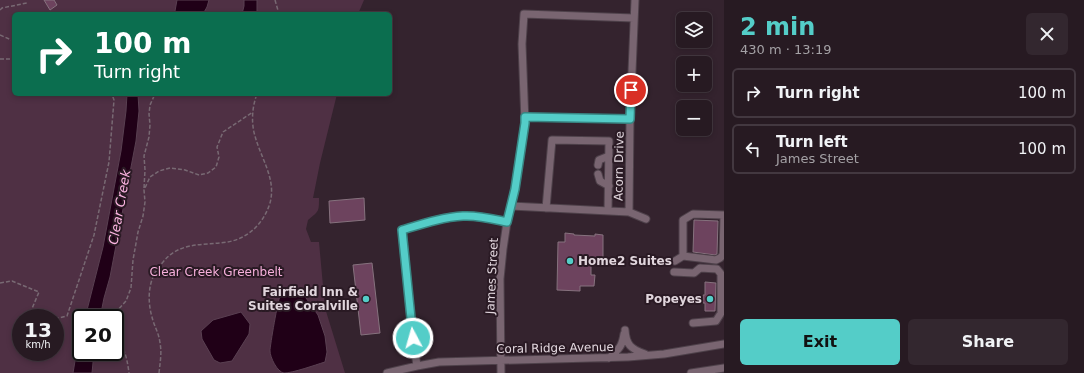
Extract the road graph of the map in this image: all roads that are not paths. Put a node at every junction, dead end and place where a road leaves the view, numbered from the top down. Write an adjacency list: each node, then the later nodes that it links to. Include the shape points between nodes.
1 (635, 0): 2 (street, Acorn Drive)
2 (634, 18): 3 (street, James Street, via 524,14 522,44); 4 (street, Acorn Drive)
3 (525, 117): 4 (street); 9 (street, James Street)
4 (630, 119): 12 (street, Acorn Drive)
5 (609, 156): 6 (street, via 599,160); 8 (street); 10 (street, via 609,141 552,140)
6 (598, 165)
7 (598, 174): 8 (street, via 600,181)
8 (608, 186): 11 (street)
9 (511, 206): 10 (street); 14 (street, James Street)
10 (546, 208): 11 (street)
11 (608, 211): 12 (street)
12 (629, 212): 13 (street)
13 (646, 219)
14 (507, 222): 22 (street, James Street, via 500,279); 23 (street, via 464,216 402,230)
15 (683, 256): 15 (street, via 683,220 692,214 724,215 723,255 716,260); 16 (street)
16 (675, 261)
17 (674, 272): 18 (street, via 694,273 700,268 717,269 721,274 721,313 716,321)
18 (693, 323)
19 (724, 344): 20 (street, Coral Ridge Avenue)
20 (649, 355): 21 (street, Coral Ridge Avenue); 21 (street, via 635,351 629,345 625,330 623,343)
21 (609, 358): 22 (street, Coral Ridge Avenue)
22 (501, 360): 23 (street, Coral Ridge Avenue, via 439,362); 26 (street, James Street)
23 (417, 366): 25 (street, Coral Ridge Avenue)
24 (724, 368): 27 (street)
25 (387, 373)
26 (501, 373)
27 (691, 373)

